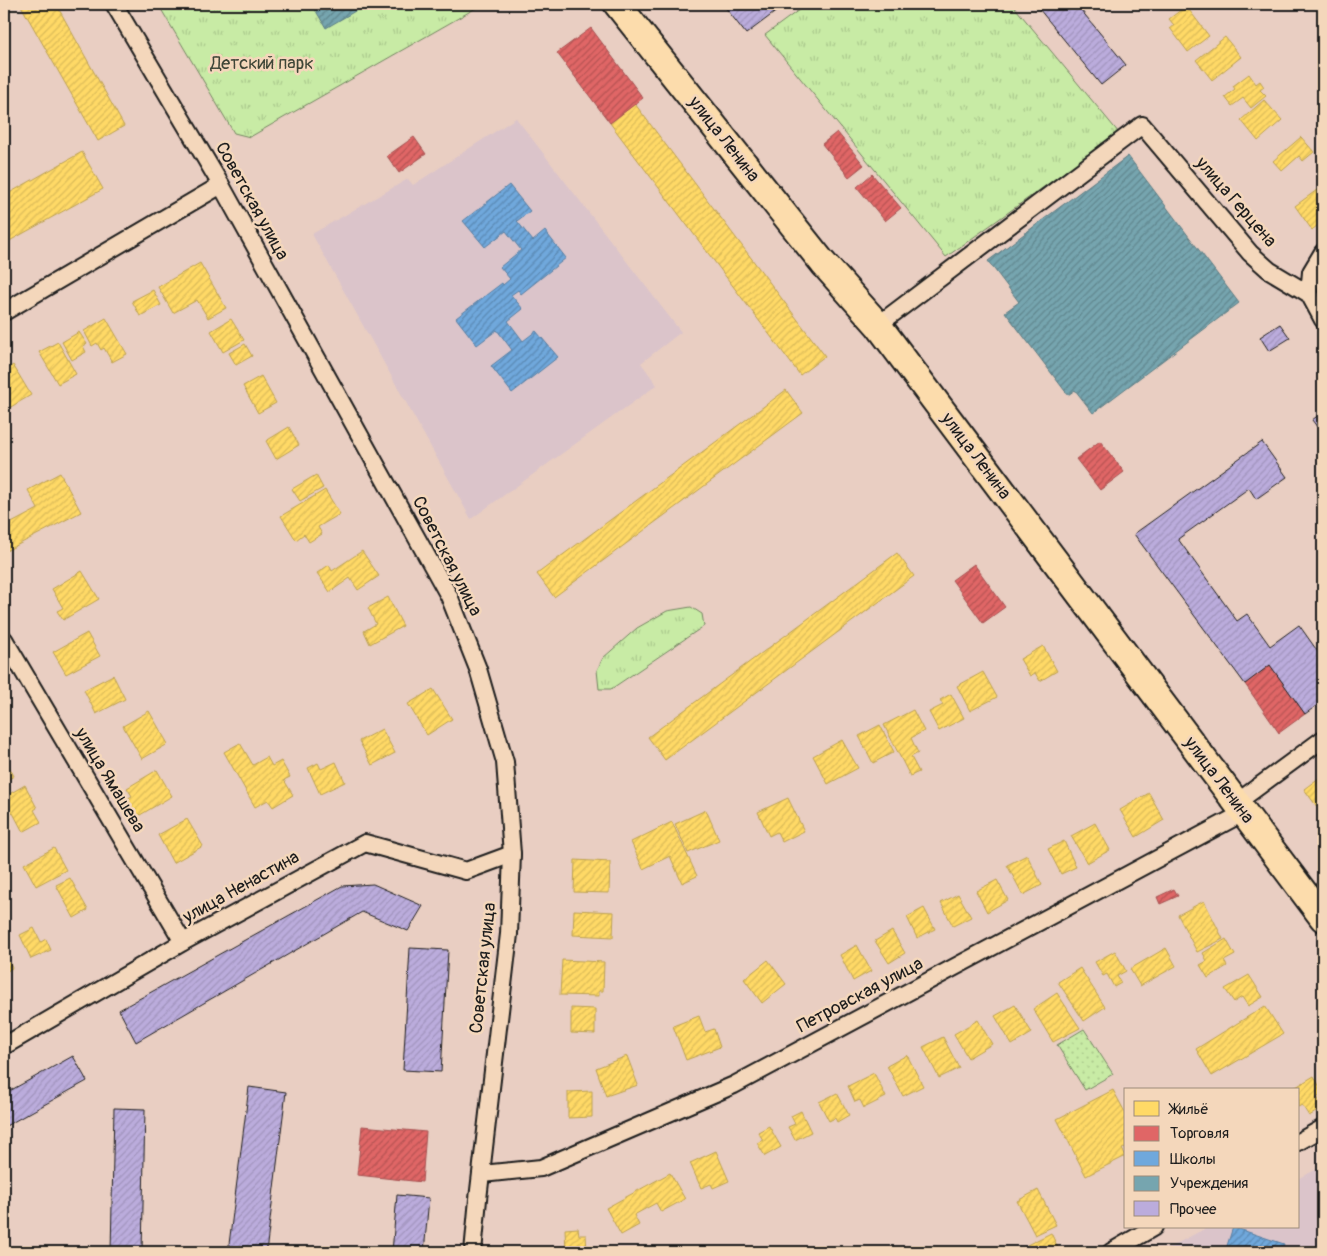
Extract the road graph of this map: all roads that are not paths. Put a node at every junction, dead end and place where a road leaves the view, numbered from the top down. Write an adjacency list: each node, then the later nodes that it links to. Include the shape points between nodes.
1 (114, 4): 3 (street, Советская улица)
2 (616, 4): 8 (main road, улица Ленина, via 823,263)
3 (221, 185): 6 (street); 12 (street, Советская улица, via 449,596 478,669 505,762)
4 (1323, 252): 5 (street, via 1311,272)
5 (1309, 294): 7 (street); 8 (street, улица Герцена, via 1270,270 1250,253 1142,125)
6 (4, 312)
7 (1323, 320)
8 (878, 325): 11 (main road, улица Ленина)
9 (4, 639): 14 (street, улица Ямашева)
10 (1323, 739): 11 (street, Петровская улица)
11 (1239, 808): 13 (main road, улица Ленина); 18 (street, Петровская улица, via 734,1085 541,1168)
12 (512, 854): 14 (street, улица Ненастина, via 466,871 365,843); 18 (street, Советская улица, via 509,934)
13 (1323, 918)
14 (183, 942): 15 (street, улица Ненастина)
15 (4, 1046)
16 (1323, 1128): 17 (street)
17 (1300, 1141)
18 (482, 1174): 20 (street, Советская улица)
19 (1152, 1228): 21 (street)
20 (474, 1252)
21 (1111, 1252)

